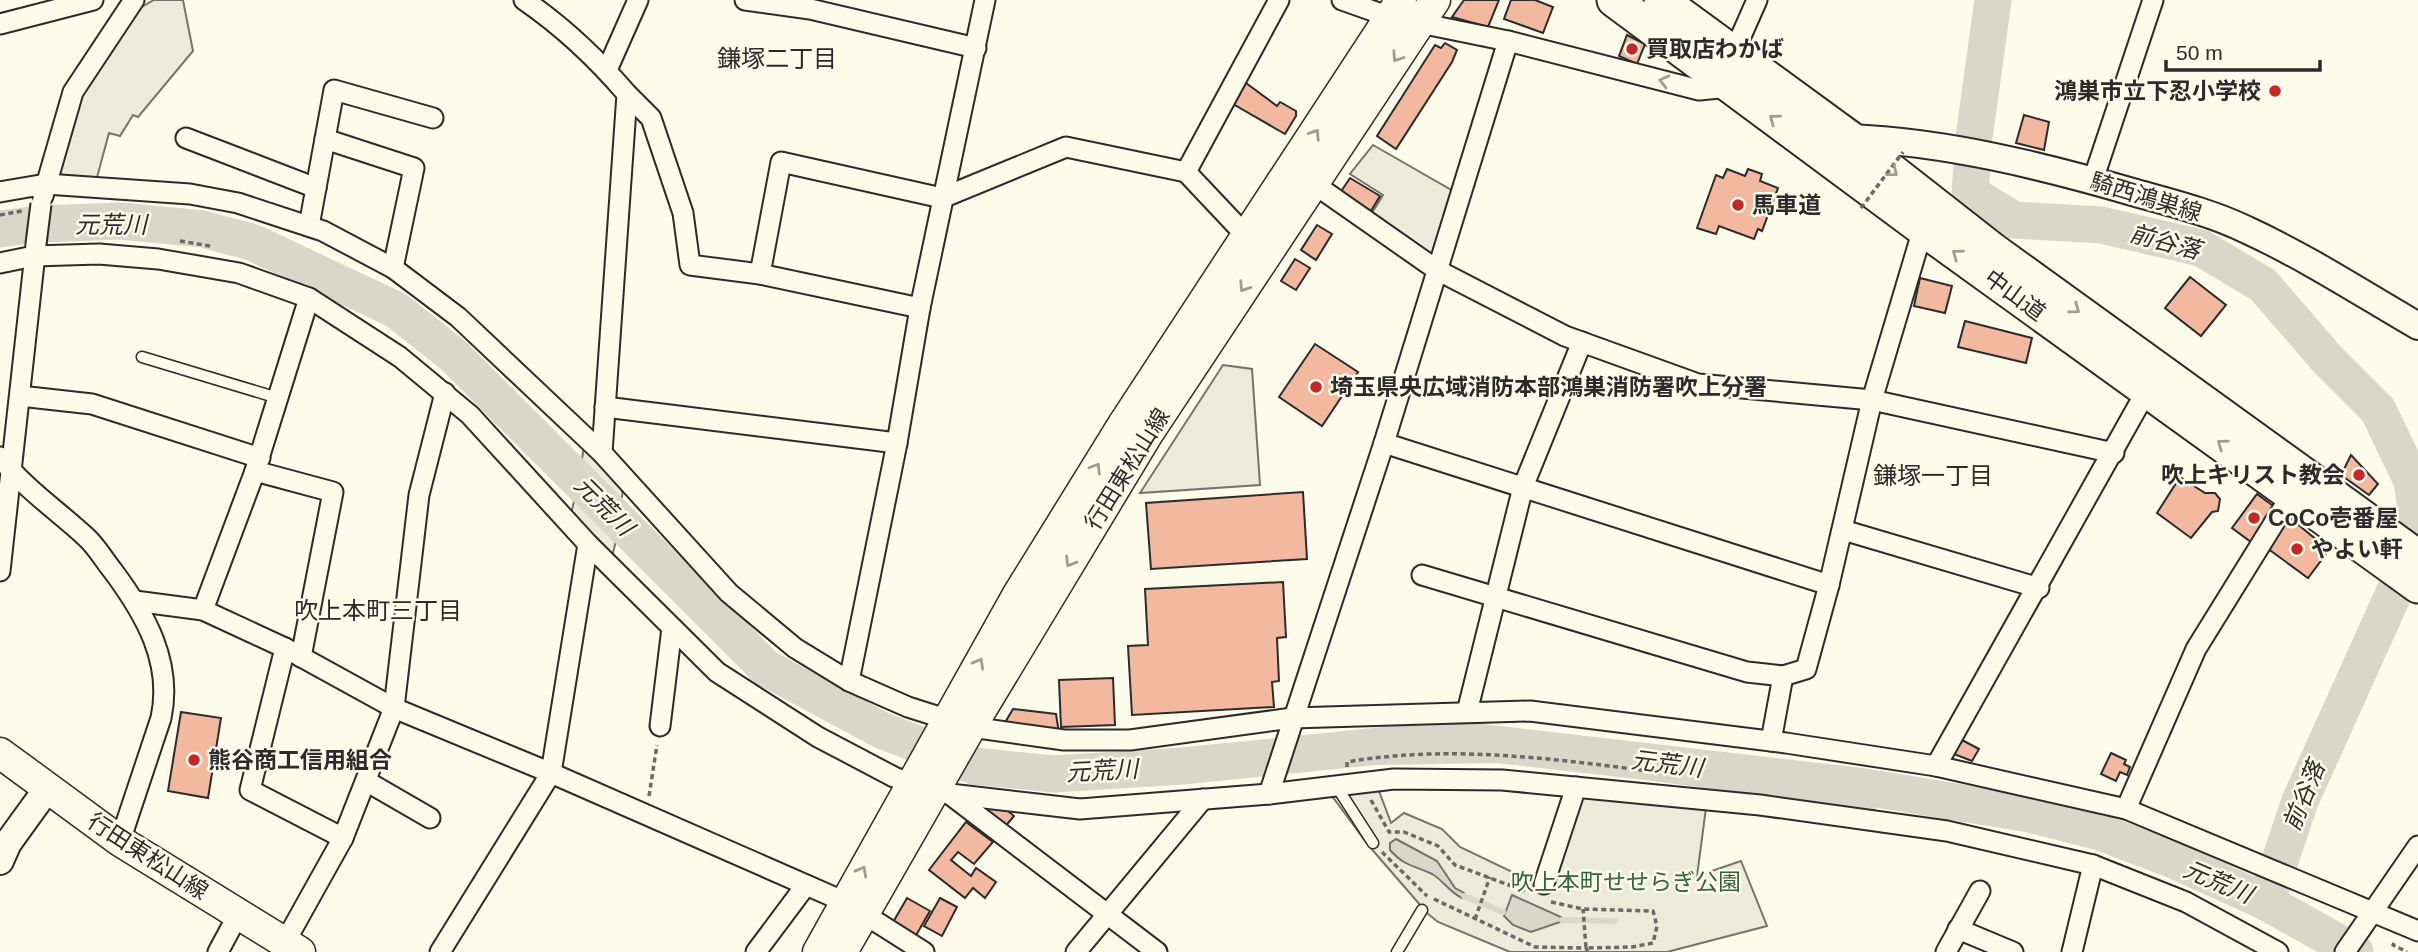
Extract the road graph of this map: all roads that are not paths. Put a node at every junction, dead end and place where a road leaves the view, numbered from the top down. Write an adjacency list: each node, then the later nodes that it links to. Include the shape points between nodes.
1 (93, 0): 13 (street)
2 (134, 0): 31 (street, via 73,92)
3 (524, 0): 21 (street)
4 (638, 0): 21 (street)
5 (745, 0): 14 (street)
6 (985, 0): 19 (street)
7 (1279, 0): 28 (street)
8 (1342, 0): 15 (street)
9 (1614, 0): 22 (highway, 中山道)
10 (1661, 0): 20 (highway, 中山道)
11 (1757, 0): 20 (street)
12 (2153, 0): 30 (street)
13 (63, 4): 17 (street)
14 (811, 4): 19 (street)
15 (1395, 8): 16 (street); 29 (main road, 行田東松山線, one-way to 15)
16 (1428, 11): 18 (street); 29 (main road, 行田東松山線, one-way to 29)
17 (0, 24)
18 (1508, 41): 22 (street, one-way to 18, via 1699,90); 41 (street)
19 (976, 48): 34 (street)
20 (1734, 52): 26 (highway, 中山道)
21 (607, 70): 23 (street)
22 (1731, 87): 36 (highway, 中山道, one-way to 22)
23 (627, 94): 42 (street, via 652,118 683,213 690,265); 53 (street)
24 (433, 118): 27 (street, via 334,90)
25 (186, 138): 32 (street)
26 (1850, 138): 30 (main road, 騎西鴻巣線, via 1938,145); 63 (highway, 中山道, one-way to 63)
27 (325, 139): 32 (street); 40 (street, via 414,167)
28 (1186, 172): 34 (street, via 1066,147); 37 (street)
29 (1303, 176): 37 (main road, 行田東松山線); 41 (street)
30 (2093, 180): 45 (main road, 騎西鴻巣線, via 2244,228)
31 (46, 184): 33 (street); 35 (street, via 190,194 238,203); 38 (street, bridge, via 37,207)
32 (316, 188): 35 (street)
33 (0, 192)
34 (942, 198): 42 (street, via 781,162); 44 (street)
35 (309, 226): 40 (street)
36 (1923, 229): 48 (highway, 中山道, one-way to 36); 52 (street)
37 (1257, 245): 81 (main road, 行田東松山線, via 1147,435)
38 (35, 250): 39 (street); 43 (street, via 158,259 239,273); 50 (street)
39 (0, 263)
40 (393, 268): 56 (street, via 458,317)
41 (1437, 270): 46 (street); 55 (street)
42 (760, 274): 44 (street)
43 (309, 298): 49 (street, via 360,329); 51 (street)
44 (920, 308): 54 (street)
45 (2418, 326)
46 (1583, 342): 52 (street, via 1698,384); 60 (street)
47 (142, 357): 51 (lane)
48 (2147, 390): 57 (street); 61 (highway, 中山道, one-way to 48)
49 (445, 393): 64 (street); 78 (street, via 419,495)
50 (20, 396): 58 (street); 59 (street, via 92,404)
51 (278, 398): 59 (street)
52 (1872, 400): 57 (street); 62 (street)
53 (605, 407): 54 (street); 56 (street)
54 (897, 443): 77 (street)
55 (1384, 443): 60 (street); 80 (street)
56 (602, 453): 77 (street, via 729,593 795,648)
57 (2114, 453): 70 (street)
58 (6, 465): 66 (street); 72 (street, via 89,540)
59 (258, 465): 73 (street); 75 (street, via 333,492)
60 (1522, 487): 68 (street); 71 (street)
61 (2292, 494): 63 (highway, 中山道); 94 (street, via 2196,649)
62 (1843, 530): 68 (street); 70 (street)
63 (2379, 543): 65 (highway, 中山道); 69 (highway, 中山道)
64 (588, 544): 74 (street); 86 (street)
65 (2418, 557)
66 (0, 571)
67 (1422, 575): 71 (street)
68 (1829, 585): 76 (street, via 1805,669)
69 (2418, 586)
70 (2039, 588): 85 (street)
71 (1496, 595): 76 (street, via 1747,672); 79 (street)
72 (135, 601): 73 (street); 97 (street, via 161,656 165,697)
73 (202, 610): 75 (street)
74 (672, 628): 82 (street); 89 (street, via 717,672 818,737)
75 (293, 653): 78 (street); 96 (street, via 250,790)
76 (1783, 676): 83 (street)
77 (849, 681): 81 (street)
78 (394, 708): 86 (street); 87 (street)
79 (1467, 712): 80 (street); 83 (street, via 1530,711)
80 (1292, 718): 81 (street, via 1130,740 1064,740); 92 (street)
81 (958, 724): 89 (main road, 行田東松山線)
82 (660, 726)
83 (1771, 741): 85 (street)
84 (0, 753): 91 (main road, 行田東松山線)
85 (1936, 766): 94 (street)
86 (551, 773): 102 (street); 114 (street)
87 (366, 781): 95 (street); 96 (street)
88 (1334, 784): 90 (street, via 1502,780); 92 (street); 98 (lane)
89 (930, 786): 93 (street, via 1080,809); 105 (main road, 行田東松山線); 109 (street)
90 (1576, 787): 101 (street, via 1760,805 1947,831); 103 (street)
91 (47, 789): 97 (main road, 行田東松山線); 100 (main road)
92 (1269, 794): 93 (street)
93 (1203, 799): 109 (street)
94 (2126, 809): 107 (street)
95 (430, 818)
96 (344, 838): 112 (street)
97 (120, 841): 108 (main road, 行田東松山線)
98 (1373, 843)
99 (2418, 846): 107 (street)
100 (0, 861)
101 (2094, 864): 124 (street); 125 (street, via 2186,902)
102 (806, 885): 105 (street); 115 (street)
103 (1542, 891)
104 (1980, 891): 110 (street)
105 (854, 908): 116 (main road, 行田東松山線); 117 (main road, 行田東松山線); 118 (street)
106 (1422, 910): 121 (lane)
107 (2374, 911): 111 (street); 126 (street)
108 (239, 913): 112 (main road, 行田東松山線); 113 (street)
109 (1108, 916): 119 (street); 120 (street)
110 (1958, 929): 122 (street); 123 (street)
111 (2418, 931)
112 (292, 947)
113 (218, 952)
114 (440, 952)
115 (756, 952)
116 (818, 952)
117 (842, 952)
118 (923, 952)
119 (1076, 952)
120 (1157, 952)
121 (1397, 952)
122 (1945, 952)
123 (2013, 952)
124 (2072, 952)
125 (2278, 952)
126 (2345, 952)

